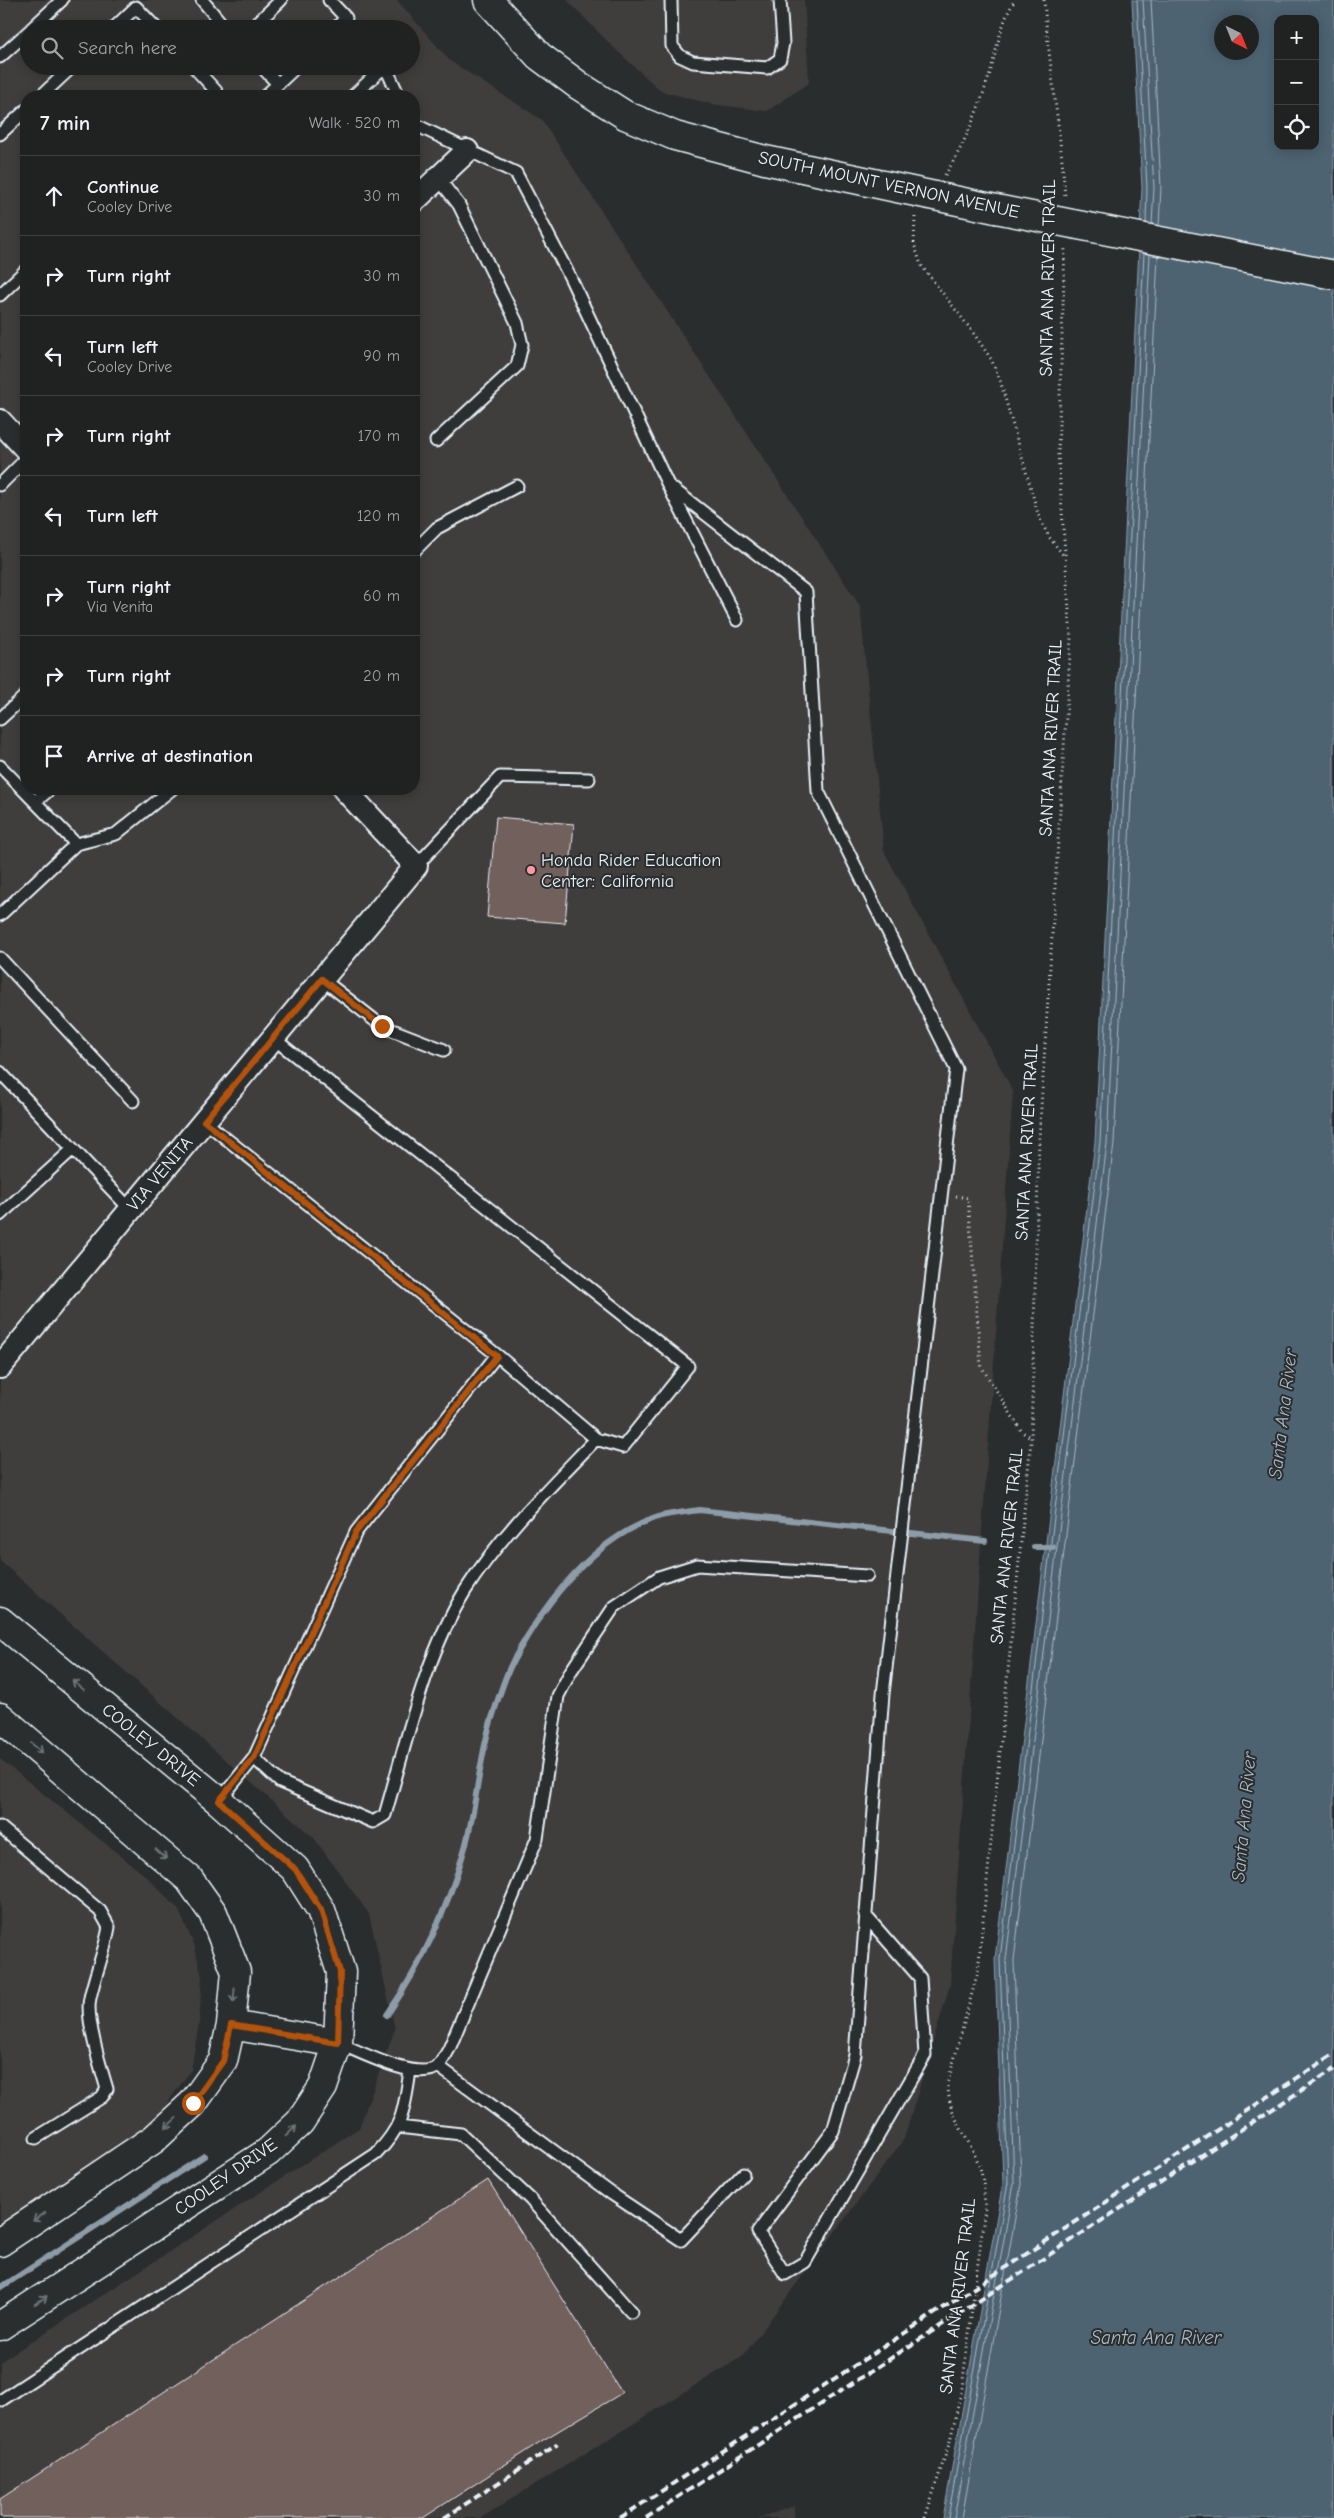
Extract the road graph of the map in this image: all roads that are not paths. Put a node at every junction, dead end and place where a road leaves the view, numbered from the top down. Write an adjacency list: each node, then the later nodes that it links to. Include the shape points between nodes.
1 (62, 0): 8 (lane)
2 (202, 0): 11 (lane)
3 (281, 0): 12 (lane)
4 (329, 0): 13 (lane, via 346,18)
5 (488, 0): 34 (street, SOUTH MOUNT VERNON AVENUE, bridge, via 539,56 578,85 625,115 674,136 765,160 996,209)
6 (671, 0): 7 (lane, via 672,46 680,56 693,62 767,68 780,59 783,43)
7 (780, 0)
8 (41, 20)
9 (123, 20): 10 (lane, via 136,7)
10 (148, 20)
11 (219, 20)
12 (260, 20)
13 (344, 20)
14 (20, 39): 15 (lane)
15 (0, 57)
16 (63, 75): 23 (lane)
17 (202, 75): 24 (lane)
18 (270, 75): 22 (lane)
19 (288, 75): 22 (lane)
20 (375, 75): 26 (lane)
21 (389, 75): 27 (lane)
22 (278, 84): 25 (lane)
23 (47, 90)
24 (216, 90)
25 (272, 90)
26 (359, 90)
27 (396, 90)
28 (20, 116): 30 (lane)
29 (420, 127): 31 (lane)
30 (0, 134)
31 (467, 151): 32 (street); 42 (lane, via 516,174 570,277)
32 (438, 178): 33 (street); 38 (lane, via 459,205 517,323 522,345 516,366)
33 (420, 195)
34 (1334, 275)
35 (20, 276): 36 (lane)
36 (0, 295)
37 (0, 421): 39 (street)
38 (436, 441)
39 (20, 443)
40 (20, 465): 41 (lane)
41 (0, 485)
42 (668, 485): 45 (lane); 78 (lane, via 806,592 818,791 956,1069 882,1694)
43 (517, 486): 44 (lane, via 437,528)
44 (420, 545)
45 (737, 620)
46 (20, 701): 47 (lane)
47 (0, 719)
48 (0, 766): 50 (lane)
49 (589, 779): 57 (lane, via 500,777)
50 (20, 787)
51 (28, 795): 55 (lane)
52 (43, 795): 55 (lane)
53 (165, 795): 56 (lane, via 116,834)
54 (350, 795): 57 (street)
55 (35, 802): 56 (lane)
56 (76, 844): 58 (lane)
57 (416, 866): 60 (street, VIA VENITA)
58 (0, 915)
59 (0, 958): 64 (lane)
60 (322, 979): 61 (street, VIA VENITA); 62 (lane, via 382,1026)
61 (273, 1038): 65 (street, VIA VENITA); 71 (lane, via 688,1366 624,1447)
62 (444, 1050)
63 (0, 1072): 66 (lane)
64 (133, 1101)
65 (204, 1121): 67 (street, VIA VENITA); 69 (lane)
66 (73, 1149): 67 (lane); 68 (lane)
67 (130, 1210): 70 (street, VIA VENITA)
68 (0, 1215)
69 (497, 1356): 71 (lane); 75 (lane, via 356,1532)
70 (0, 1367)
71 (596, 1439): 75 (lane, via 516,1524 465,1591 433,1658 384,1815 373,1822 280,1782)
72 (867, 1576): 81 (lane, via 697,1565 659,1577 614,1607 558,1696 537,1839 449,2049)
73 (0, 1621): 76 (street, COOLEY DRIVE, one-way to 73)
74 (0, 1717): 79 (street, one-way to 79, via 189,1879 213,1913 236,1972)
75 (254, 1758): 76 (lane)
76 (219, 1801): 80 (street, COOLEY DRIVE, via 295,1869 321,1910 340,1972)
77 (0, 1827): 84 (lane, via 100,1911 109,1927 106,1948 89,2000 96,2054 107,2089 102,2097)
78 (865, 1915): 78 (lane, via 855,2055 833,2131 758,2232 785,2274 805,2262 925,2055 920,1978)
79 (231, 2025): 80 (street); 86 (street, one-way to 86, via 223,2061 193,2103 154,2139)
80 (338, 2043): 82 (lane); 88 (street, COOLEY DRIVE, one-way to 80, via 268,2152 300,2122 323,2087)
81 (438, 2066): 82 (lane, via 424,2072); 85 (lane, via 680,2240)
82 (410, 2071): 83 (lane, via 404,2111)
83 (398, 2127): 87 (lane, via 462,2134 530,2199); 89 (lane, via 376,2154)
84 (36, 2138)
85 (743, 2174)
86 (0, 2242)
87 (632, 2312)
88 (0, 2326)
89 (0, 2401)

